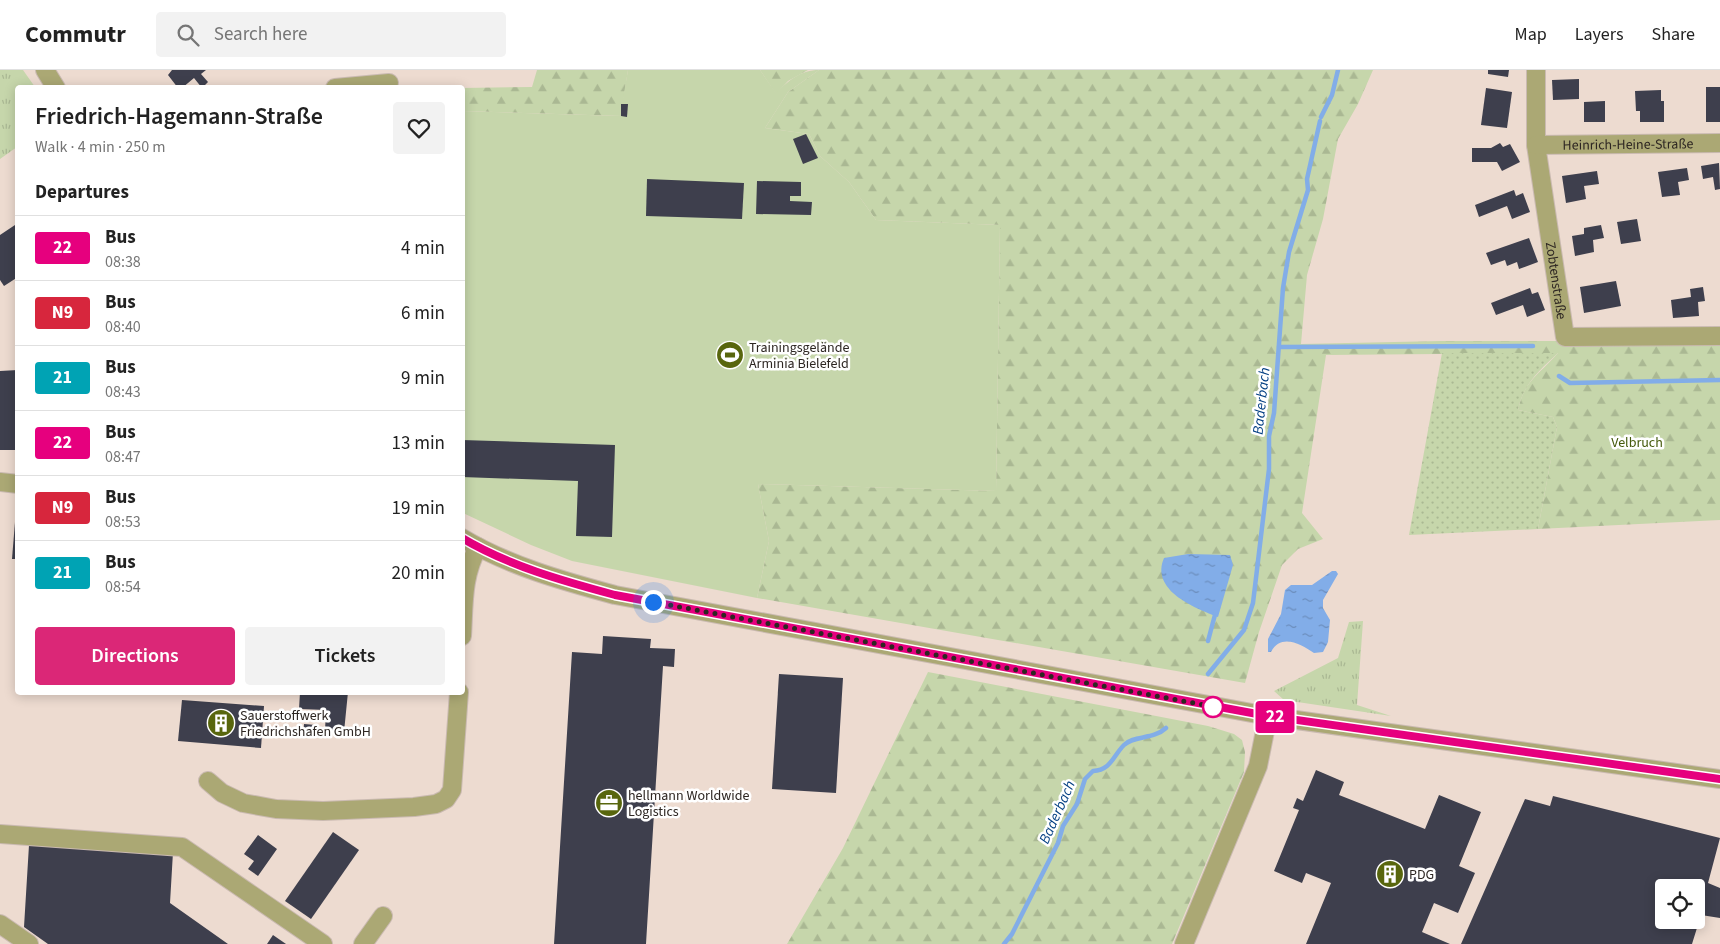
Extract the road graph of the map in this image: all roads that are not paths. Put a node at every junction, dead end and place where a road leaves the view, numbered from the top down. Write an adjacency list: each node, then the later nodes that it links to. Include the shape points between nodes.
1 (45, 70): 4 (street)
2 (1536, 70): 7 (street, Zobtenstraße)
3 (389, 84): 5 (street)
4 (54, 85)
5 (376, 85)
6 (1720, 143): 7 (street, Heinrich-Heine-Straße)
7 (1536, 145): 8 (street, Zobtenstraße, via 1565,337)
8 (1720, 336)
9 (0, 482): 10 (street)
10 (15, 484)
11 (465, 540): 12 (street)
12 (478, 547): 13 (street, via 469,565); 15 (street, via 564,581 615,595)
13 (465, 595)
14 (459, 695): 17 (street, via 452,790 446,799 436,804 385,809 276,809 243,803 222,793)
15 (1268, 716): 16 (street); 24 (street, via 1258,766)
16 (1720, 779)
17 (208, 781)
18 (0, 834): 23 (street, via 182,847)
19 (383, 916): 21 (street)
20 (0, 924): 22 (street)
21 (369, 942)
22 (29, 944)
23 (323, 944)
24 (1184, 944)

